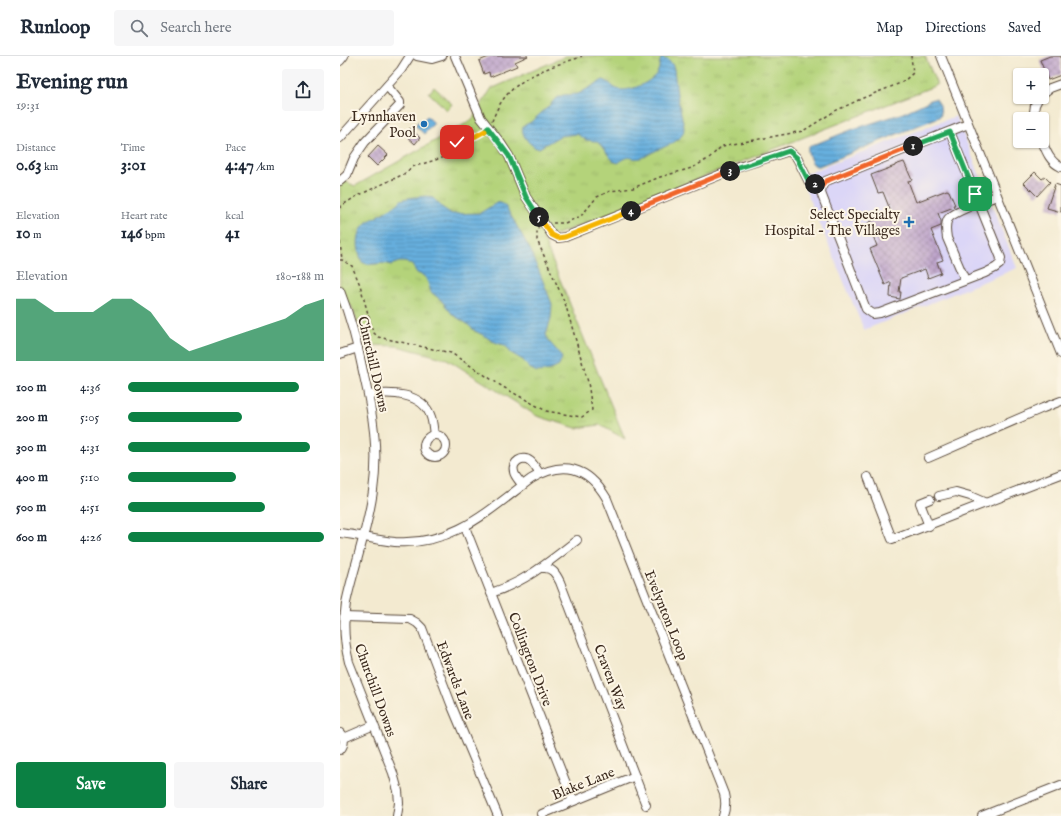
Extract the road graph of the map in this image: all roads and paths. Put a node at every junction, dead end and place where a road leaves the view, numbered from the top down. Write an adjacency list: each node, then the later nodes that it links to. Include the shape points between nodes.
1 (344, 56): 9 (street)
2 (410, 56): 11 (street)
3 (417, 56): 4 (street, via 432,59)
4 (442, 56)
5 (455, 56): 14 (street, via 481,118)
6 (582, 56): 14 (path, via 552,66 520,82 500,104)
7 (911, 56): 24 (path, via 914,73 904,82 835,111 803,131 722,146 708,159 692,168 633,188 610,191 597,197 581,216 565,223)
8 (941, 56): 13 (street)
9 (340, 61)
10 (1061, 84): 12 (street)
11 (387, 86): 16 (street); 19 (street, via 400,105 365,142 347,175)
12 (1049, 89)
13 (968, 124): 15 (street); 21 (street)
14 (488, 128): 23 (path, via 476,136 457,142 442,158 412,167 404,174 357,196); 24 (street, via 509,156 526,197)
15 (950, 132): 20 (street, via 826,181); 22 (street)
16 (341, 135)
17 (1045, 148): 18 (street, via 1048,155)
18 (1061, 167)
19 (340, 181)
20 (822, 186): 24 (street, via 809,182 797,158 789,151 742,166 565,237 558,238 552,235); 27 (street, via 820,193 866,309 873,314)
21 (997, 196): 22 (street); 31 (street)
22 (979, 204): 27 (street, via 955,213 948,219 947,224 947,238); 27 (street, via 1001,258 1000,264)
23 (340, 208)
24 (544, 224): 26 (path, via 537,229 537,240 565,303 588,382 592,410 582,417 546,411 451,353 378,338 373,332 352,266)
25 (340, 242): 26 (path)
26 (341, 260)
27 (965, 280)
28 (340, 291): 29 (street, Churchill Downs)
29 (358, 348): 30 (street); 32 (street, Churchill Downs)
30 (340, 354)
31 (1061, 354)
32 (369, 395): 34 (street, via 400,394 414,399 431,416); 46 (street, Churchill Downs, via 375,432 376,461 373,491)
33 (1061, 401): 35 (street)
34 (434, 436)
35 (928, 458)
36 (540, 474): 39 (street, Evelynton Loop); 39 (street, via 528,459 518,460 513,468); 62 (street, Evelynton Loop, via 564,467 577,470 591,478 607,499 724,794 726,802)
37 (1061, 474): 42 (street)
38 (868, 477): 43 (street, via 892,539)
39 (522, 485): 44 (street, Evelynton Loop)
40 (939, 496): 42 (street, via 956,492)
41 (930, 499): 43 (street, via 920,503)
42 (986, 503): 43 (street)
43 (928, 526)
44 (465, 527): 46 (street, Evelynton Loop, via 424,541 395,542); 49 (street, Collington Drive)
45 (340, 533): 46 (street, Evelynton Loop)
46 (363, 537): 50 (street, Churchill Downs)
47 (577, 540): 48 (street)
48 (543, 568): 49 (street, via 514,585); 55 (street, Craven Way, via 551,569 560,582)
49 (491, 593): 57 (street, Collington Drive)
50 (344, 617): 51 (street, Churchill Downs); 61 (street, Edwards Lane, via 410,619 422,628)
51 (343, 653): 52 (street, Churchill Downs)
52 (374, 726): 53 (street); 60 (street, Churchill Downs, via 396,782)
53 (342, 735): 54 (street, via 344,742)
54 (340, 750)
55 (635, 776): 57 (street, Blake Lane); 58 (street, Craven Way)
56 (1061, 785): 63 (street)
57 (572, 801): 59 (street, Blake Lane)
58 (646, 805)
59 (542, 814)
60 (397, 816)
61 (498, 816)
62 (723, 816)
63 (982, 816)

